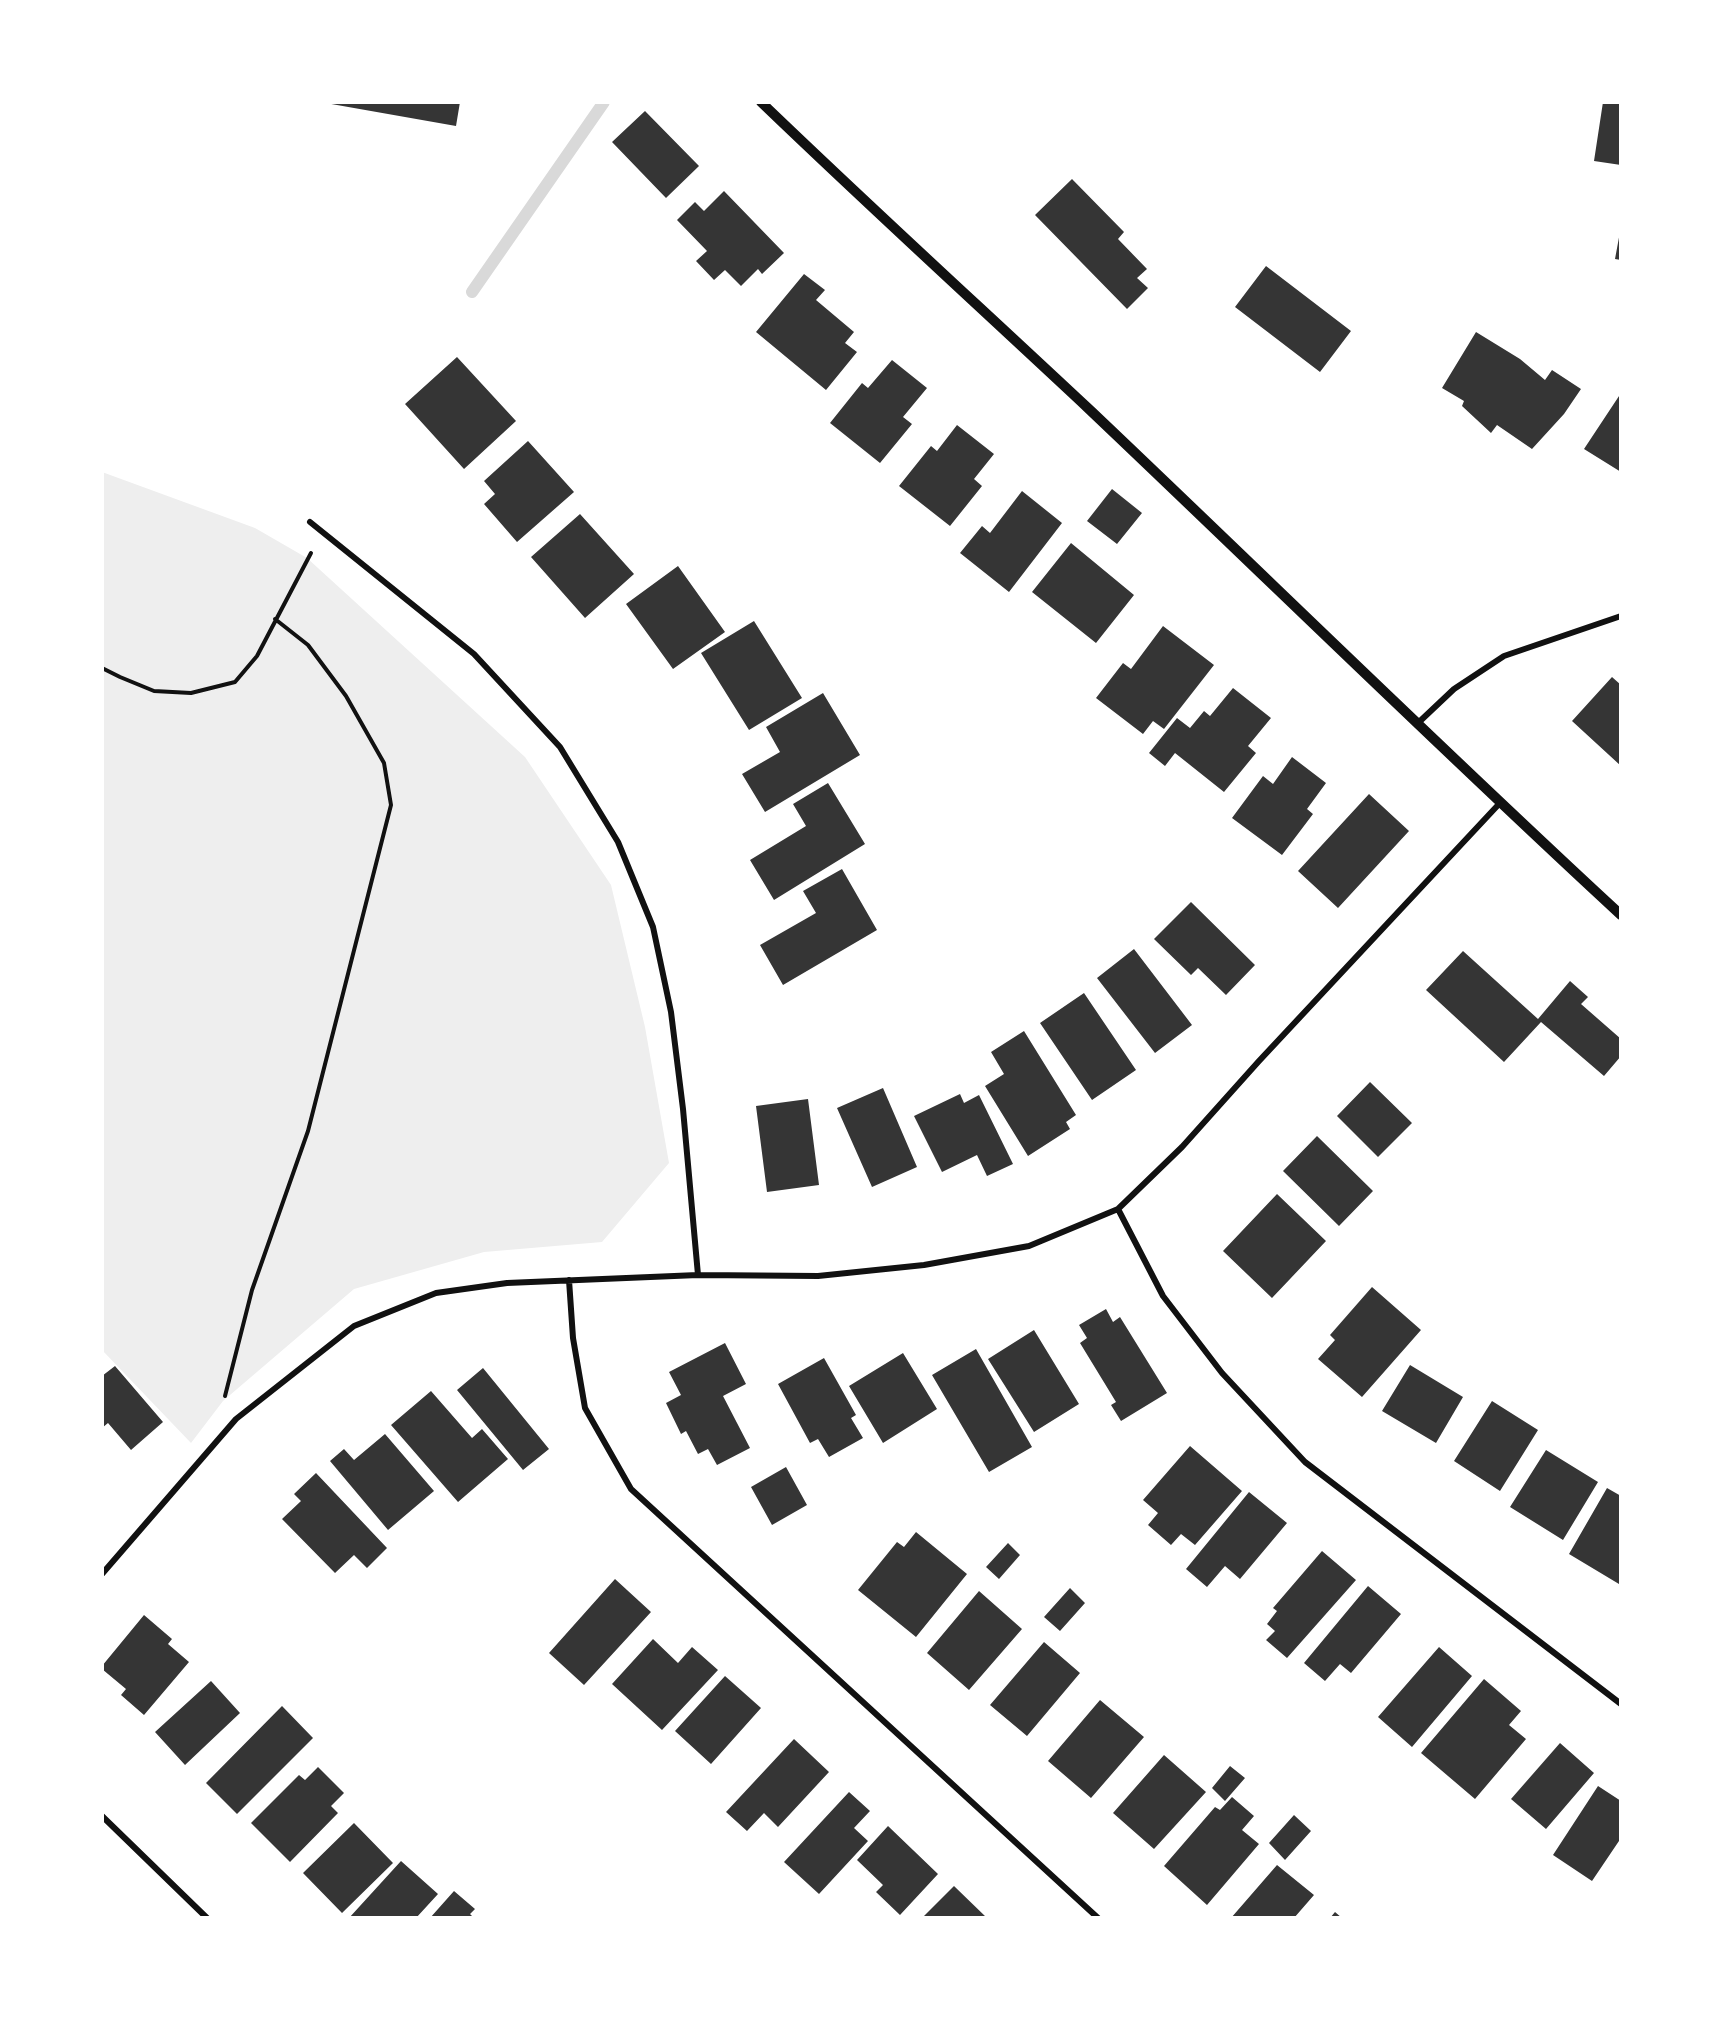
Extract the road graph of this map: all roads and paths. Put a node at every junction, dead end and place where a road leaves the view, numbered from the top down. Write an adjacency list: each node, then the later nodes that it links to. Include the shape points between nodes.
1 (761, 102): 7 (street)
2 (310, 522): 3 (street)
3 (326, 533): 5 (path, via 307,558); 11 (street, via 474,654 560,747 618,842 653,927 671,1012)
4 (1621, 616): 7 (street, via 1504,656 1454,689)
5 (275, 619): 6 (path, via 257,656 235,682 191,693 154,691); 13 (path, via 308,645 345,696 384,763 391,805 308,1131 252,1290 226,1390 224,1401)
6 (102, 668)
7 (1418, 723): 8 (street)
8 (1499, 804): 9 (street); 10 (street, via 1182,1147)
9 (1621, 915)
10 (1118, 1209): 11 (street, via 1029,1245 924,1266 818,1276); 15 (street, via 1163,1296 1222,1373 1305,1462)
11 (698, 1275): 12 (street)
12 (569, 1280): 13 (street, via 507,1283 436,1293 354,1326); 18 (street, via 573,1338 585,1408 632,1489)
13 (236, 1419): 14 (street)
14 (102, 1574)
15 (1621, 1704)
16 (102, 1816): 17 (street)
17 (207, 1918)
18 (1098, 1918)

